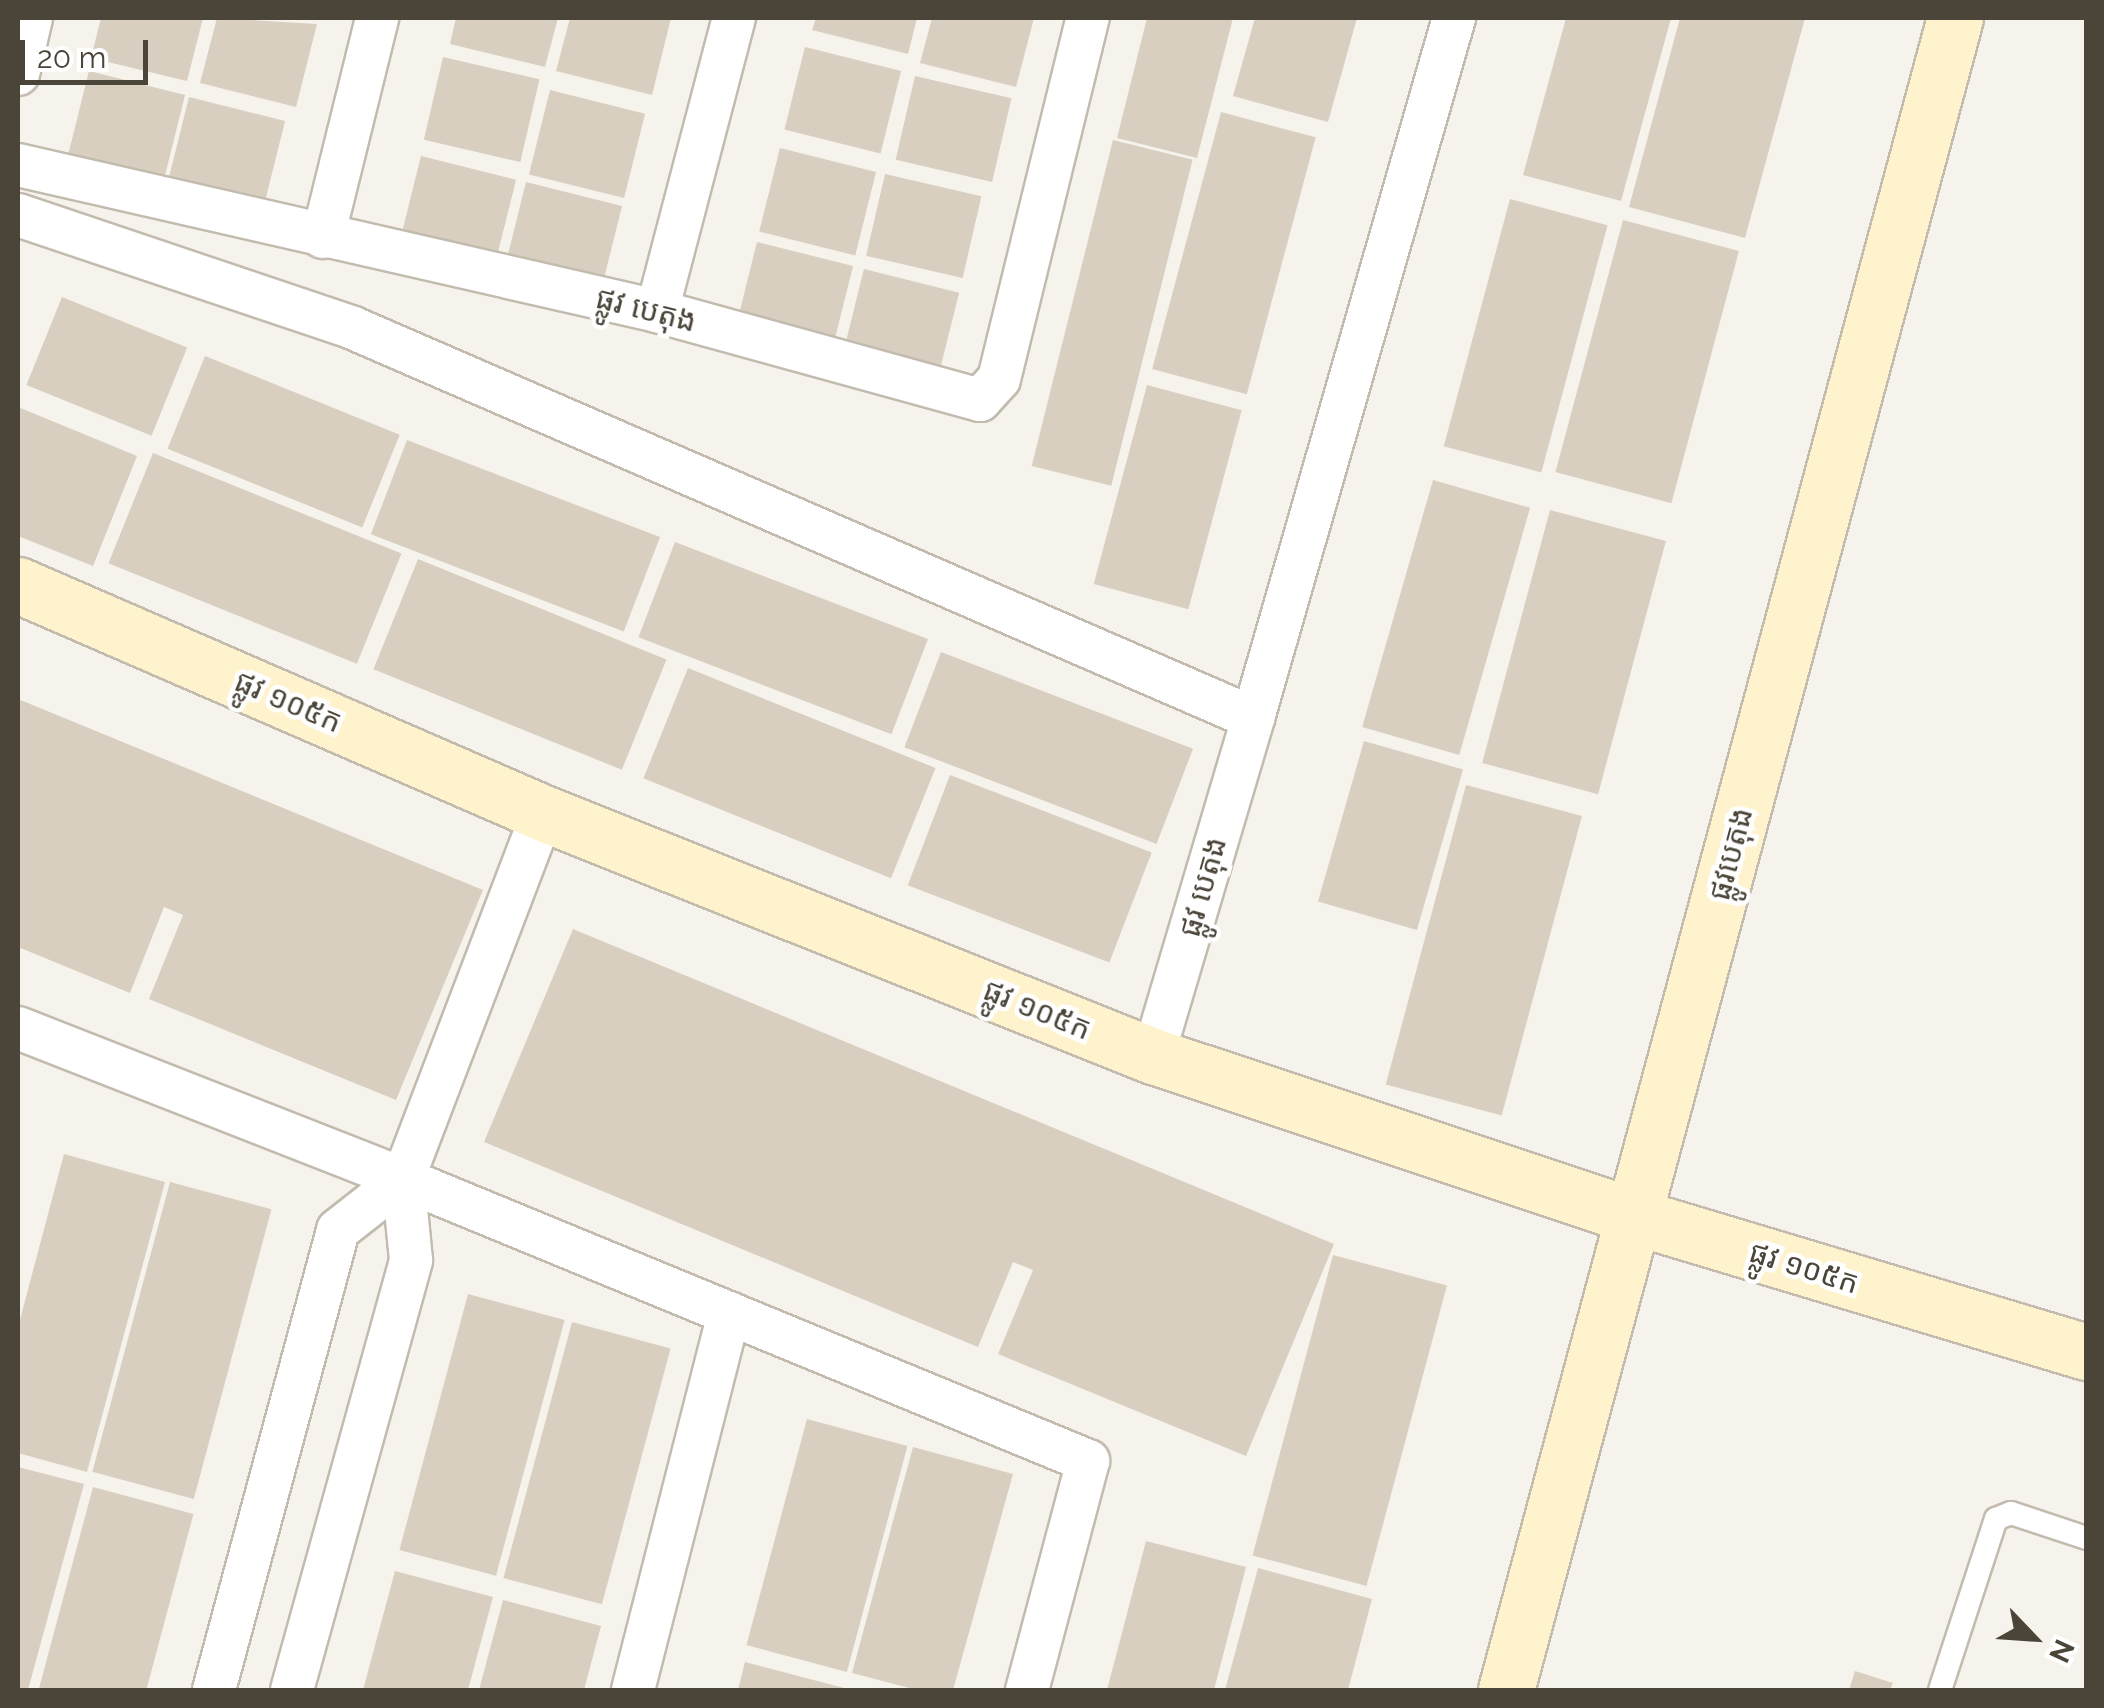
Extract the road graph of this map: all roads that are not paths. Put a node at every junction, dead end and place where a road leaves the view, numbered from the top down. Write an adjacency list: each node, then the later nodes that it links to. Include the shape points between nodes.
1 (31, 18): 7 (street)
2 (377, 18): 10 (street)
3 (734, 18): 11 (street)
4 (1088, 18): 11 (street, ផ្លូវ បេតុង, via 1000,379 980,400)
5 (1454, 18): 13 (street, ផ្លូវ បេតុង)
6 (1955, 18): 18 (main road, ផ្លូវបេតុង)
7 (18, 74)
8 (18, 165): 10 (street, ផ្លូវ បេតុង)
9 (18, 215): 13 (street, via 353,328)
10 (323, 237): 11 (street, ផ្លូវ បេតុង)
11 (657, 311)
12 (18, 585): 14 (main road, ផ្លូវ ១០៥ក)
13 (1253, 718): 16 (street, ផ្លូវ បេតុង)
14 (543, 814): 16 (main road, ផ្លូវ ១០៥ក); 17 (street)
15 (18, 1028): 17 (street)
16 (1153, 1056): 18 (main road, ផ្លូវ ១០៥ក)
17 (403, 1178): 19 (street); 22 (street, via 338,1230); 23 (street, via 411,1260)
18 (1634, 1216): 20 (main road, ផ្លូវ ១០៥ក); 26 (main road, ផ្លូវបេតុង)
19 (729, 1313): 24 (street); 25 (street, via 1088,1462)
20 (2086, 1352)
21 (2086, 1538): 27 (lane, via 2012,1513 1996,1519)
22 (214, 1690)
23 (292, 1690)
24 (633, 1690)
25 (1026, 1690)
26 (1506, 1690)
27 (1940, 1690)

